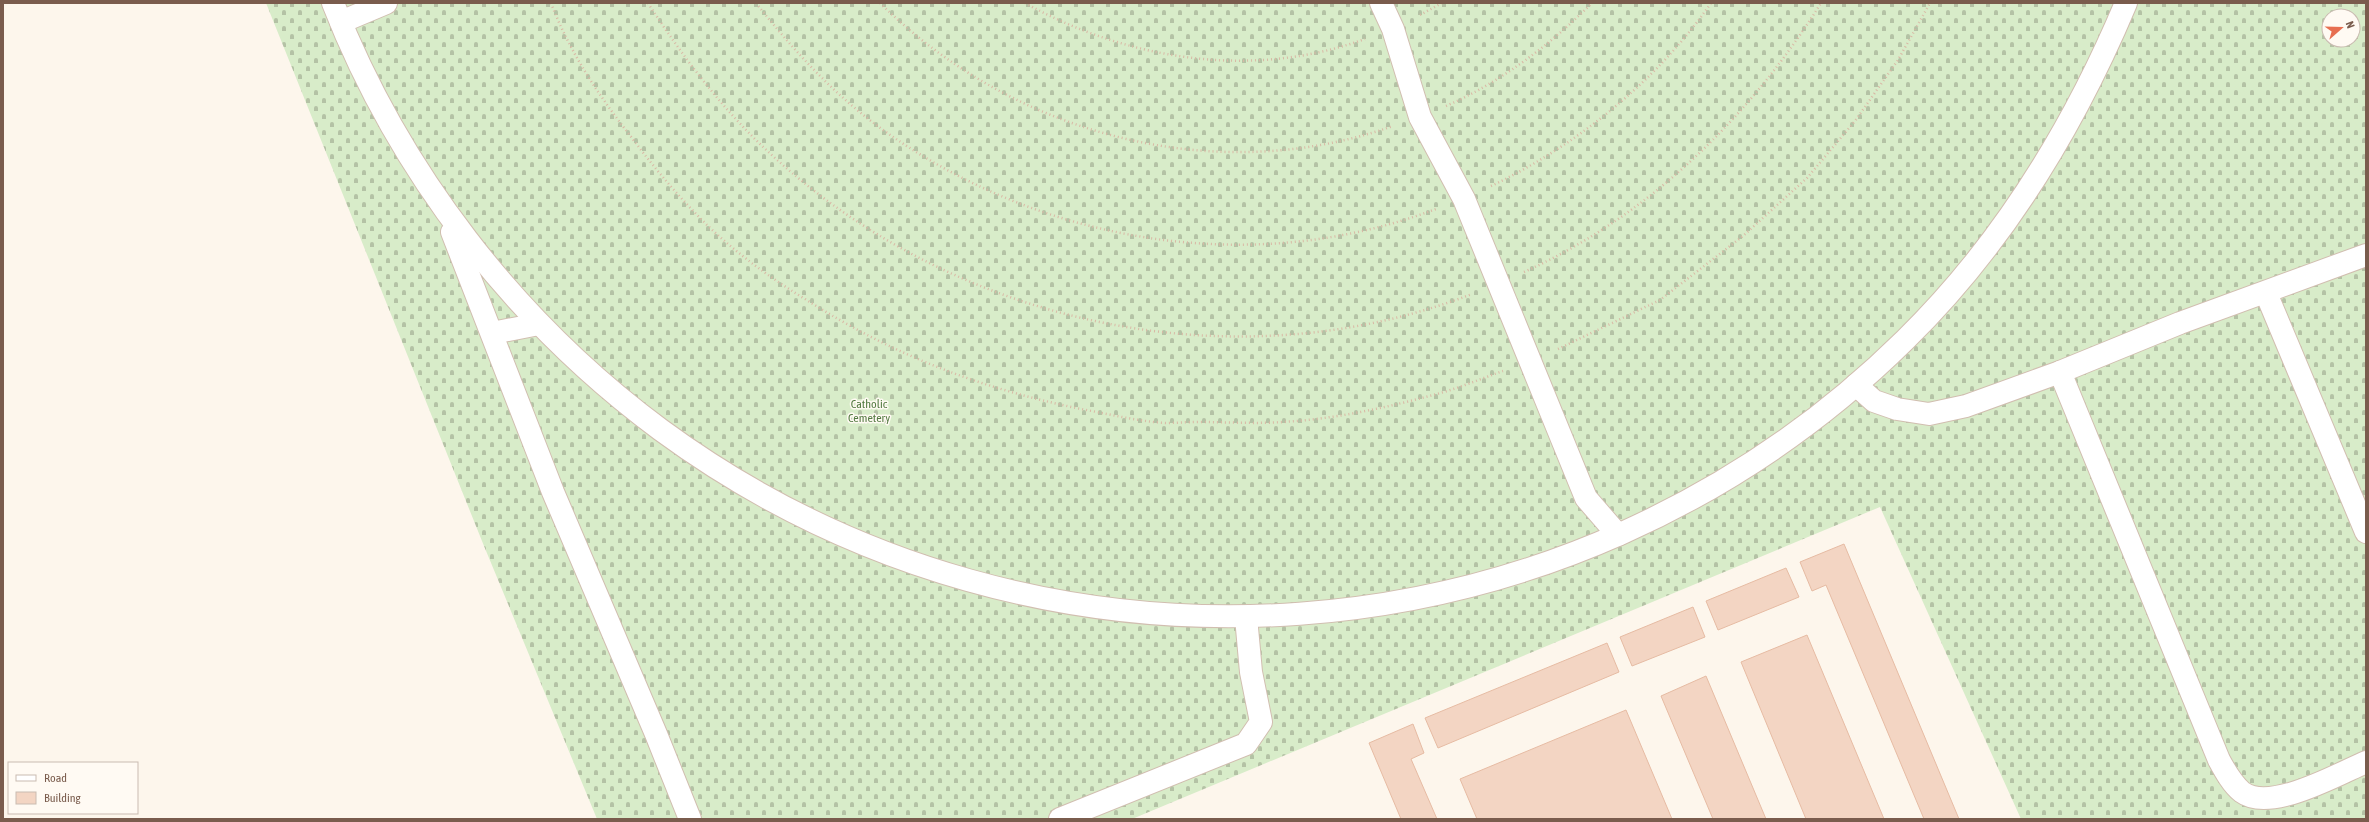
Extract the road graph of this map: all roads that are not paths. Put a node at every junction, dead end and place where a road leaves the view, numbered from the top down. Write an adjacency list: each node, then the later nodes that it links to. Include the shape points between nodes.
1 (386, 3): 4 (lane)
2 (1381, 3): 13 (lane, via 1393,28 1420,117 1464,199 1586,498)
3 (2126, 3): 11 (lane, via 2099,66 2068,126 2016,208 1952,291 1906,340)
4 (337, 13): 5 (lane, via 373,91 402,144)
5 (439, 202): 8 (lane, via 486,265); 9 (lane)
6 (2366, 255): 7 (lane)
7 (2266, 293): 10 (lane, via 2180,323); 12 (lane)
8 (539, 324): 9 (lane); 14 (lane, via 586,370 690,451 764,496 862,544 986,586 1050,600 1180,616)
9 (492, 332): 16 (lane, via 553,492)
10 (2060, 372): 11 (lane, via 1966,406 1929,414 1897,409 1874,401); 15 (lane, via 2219,760 2229,778 2242,792 2256,798 2275,798)
11 (1856, 385): 13 (lane, via 1801,429 1743,469 1682,504)
12 (2366, 532)
13 (1618, 535): 14 (lane, via 1546,564 1436,595 1373,607 1310,614)
14 (1246, 617): 17 (lane, via 1261,722 1246,744)
15 (2366, 762)
16 (690, 819)
17 (1060, 819)

